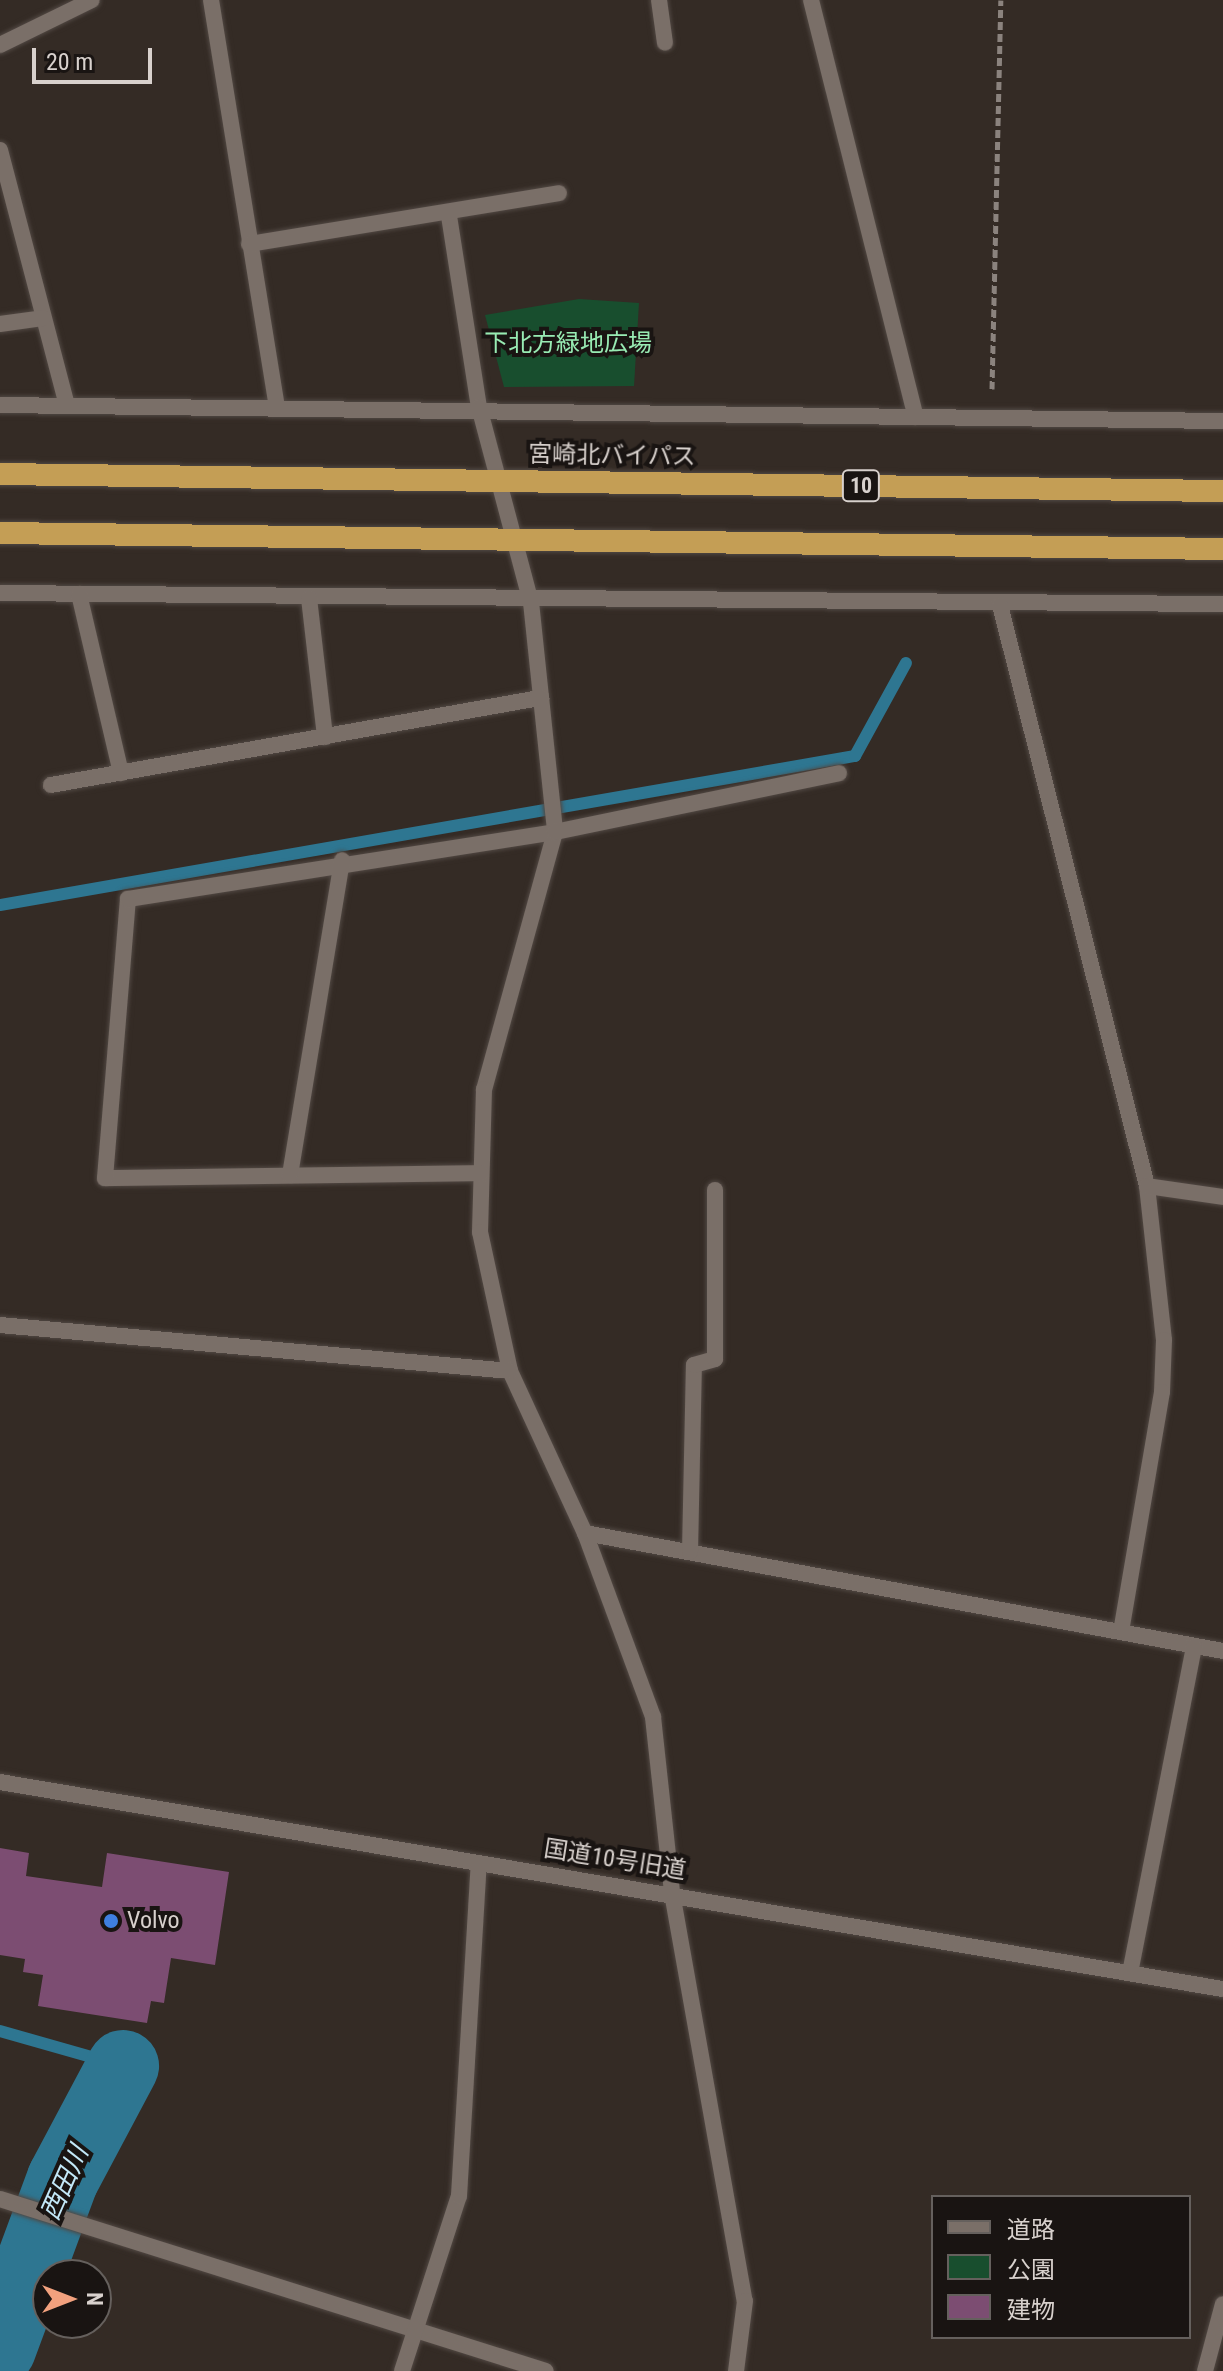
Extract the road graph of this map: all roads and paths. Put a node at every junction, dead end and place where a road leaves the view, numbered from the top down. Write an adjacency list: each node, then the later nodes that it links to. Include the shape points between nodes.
1 (92, 0): 7 (street)
2 (211, 0): 11 (street)
3 (659, 0): 6 (street)
4 (811, 0): 18 (street)
5 (1001, 0): 19 (path)
6 (665, 43)
7 (0, 45)
8 (0, 150): 12 (street)
9 (559, 193): 10 (street)
10 (449, 216): 11 (street); 17 (street)
11 (249, 244): 16 (street)
12 (43, 318): 13 (street); 15 (street)
13 (0, 324)
14 (0, 405): 15 (street)
15 (67, 405): 16 (street)
16 (277, 406): 17 (street)
17 (479, 407): 18 (street); 22 (street)
18 (916, 417): 19 (street)
19 (991, 418): 20 (street)
20 (1223, 421)
21 (0, 474): 22 (highway, 宮崎北バイパス / 10)
22 (499, 480): 23 (highway, 宮崎北バイパス / 10); 25 (street)
23 (1223, 491)
24 (0, 533): 25 (highway)
25 (513, 536): 26 (highway); 30 (street)
26 (1223, 549)
27 (0, 593): 28 (street)
28 (79, 594): 29 (street); 35 (street)
29 (309, 598): 30 (street); 34 (street)
30 (531, 602): 32 (street); 33 (street)
31 (1223, 604): 32 (street)
32 (1000, 605): 42 (street)
33 (541, 698): 34 (street); 38 (street)
34 (325, 737): 35 (street)
35 (121, 773): 37 (street)
36 (839, 773): 38 (street)
37 (51, 785)
38 (555, 832): 39 (street); 40 (street, via 484,1089)
39 (342, 860): 41 (street); 41 (street, via 128,899 105,1178)
40 (481, 1173): 41 (street); 46 (street, via 480,1232)
41 (290, 1175)
42 (1147, 1186): 44 (street); 49 (street, via 1164,1340 1162,1392)
43 (715, 1190): 48 (street, via 715,1359 694,1365)
44 (1223, 1197)
45 (0, 1325): 46 (street)
46 (510, 1371): 47 (street)
47 (585, 1533): 48 (street); 54 (street, via 653,1717)
48 (690, 1552): 49 (street)
49 (1121, 1632): 50 (street)
50 (1194, 1646): 51 (street); 55 (street)
51 (1223, 1651)
52 (0, 1782): 53 (street, 国道10号旧道)
53 (479, 1864): 54 (street, 国道10号旧道); 59 (street, via 459,2196)
54 (672, 1893): 55 (street, 国道10号旧道); 62 (street, via 745,2301)
55 (1130, 1973): 56 (street, 国道10号旧道)
56 (1223, 1989)
57 (0, 2199): 59 (street)
58 (1223, 2304): 63 (street)
59 (411, 2331): 60 (street); 61 (street)
60 (402, 2371)
61 (546, 2371)
62 (736, 2371)
63 (1205, 2371)

